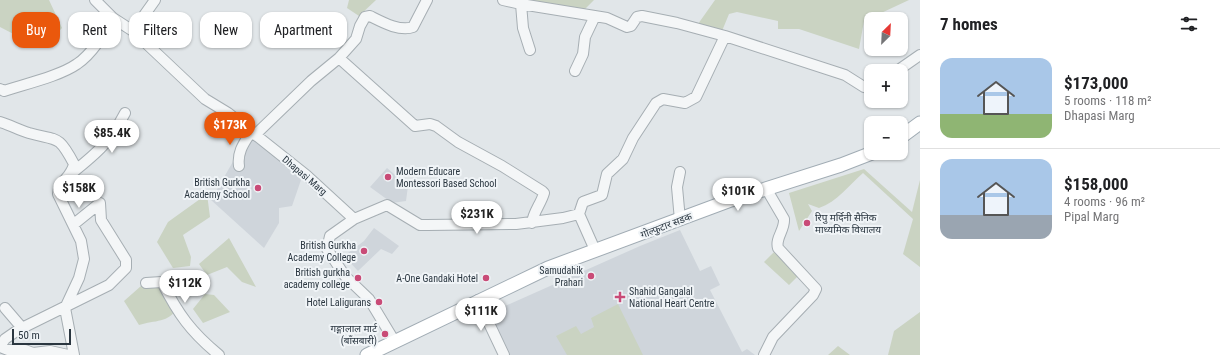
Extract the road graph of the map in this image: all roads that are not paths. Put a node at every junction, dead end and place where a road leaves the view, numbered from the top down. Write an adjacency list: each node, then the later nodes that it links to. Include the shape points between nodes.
1 (96, 0): 6 (street, Dhapasi Marg)
2 (155, 0): 7 (street)
3 (428, 0): 14 (street, via 413,27 408,29 401,29 370,16 365,17 356,39)
4 (504, 0): 5 (street)
5 (521, 4): 8 (street); 12 (street, via 523,28)
6 (107, 12)
7 (148, 12)
8 (595, 16): 9 (street, via 631,26 637,17 642,16); 16 (street, via 585,37 583,54)
9 (725, 36): 17 (street, via 845,75); 29 (street, via 696,97 685,103 663,99 656,103 633,138 623,159 608,174 602,194 583,202)
10 (91, 48): 18 (street, via 77,64 44,79)
11 (150, 48): 23 (street, Dhapasi Marg, via 205,99 228,113)
12 (530, 50)
13 (920, 55): 15 (street)
14 (339, 58): 23 (street); 32 (street, via 415,126 436,126 458,142 542,191 544,193)
15 (907, 64)
16 (575, 70)
17 (864, 86)
18 (0, 89)
19 (125, 113): 27 (street, via 115,133 104,146)
20 (0, 122): 27 (street, via 59,141 74,164)
21 (920, 123): 22 (main road)
22 (908, 132)
23 (253, 134): 25 (street, via 241,149); 30 (street, Dhapasi Marg, via 306,175)
24 (864, 156): 28 (main road, गोल्फुटार सडक)
25 (239, 166)
26 (680, 172): 31 (street, via 677,187)
27 (72, 173): 33 (street, via 59,187 58,194)
28 (767, 190): 31 (main road, गोल्फुटार सडक, via 731,200); 47 (street, via 785,223 777,242 778,248 816,289 773,337)
29 (579, 214): 32 (street); 34 (street)
30 (354, 219): 32 (street, via 387,205 420,225); 40 (street, via 330,236 327,249 346,276 369,299)
31 (680, 220): 34 (main road, गोल्फुटार सडक)
32 (532, 223)
33 (74, 224): 38 (street, via 81,241 84,259 79,278); 38 (street, via 100,203 101,220 126,260 126,268 109,285)
34 (595, 250): 36 (main road, गोल्फुटार सडक)
35 (146, 283): 44 (street, via 162,282 187,326)
36 (482, 298): 40 (main road, गोल्फुटार सडक); 46 (street)
37 (5, 308): 39 (street)
38 (65, 308): 39 (street, via 36,320); 43 (street)
39 (23, 329): 41 (street, via 18,330)
40 (395, 342): 45 (main road, गोल्फुटार सडक)
41 (0, 346): 42 (street, via 8,350 25,350 33,353 50,351)
42 (68, 355)
43 (74, 355)
44 (218, 355)
45 (367, 355)
46 (504, 355)
47 (764, 355)

